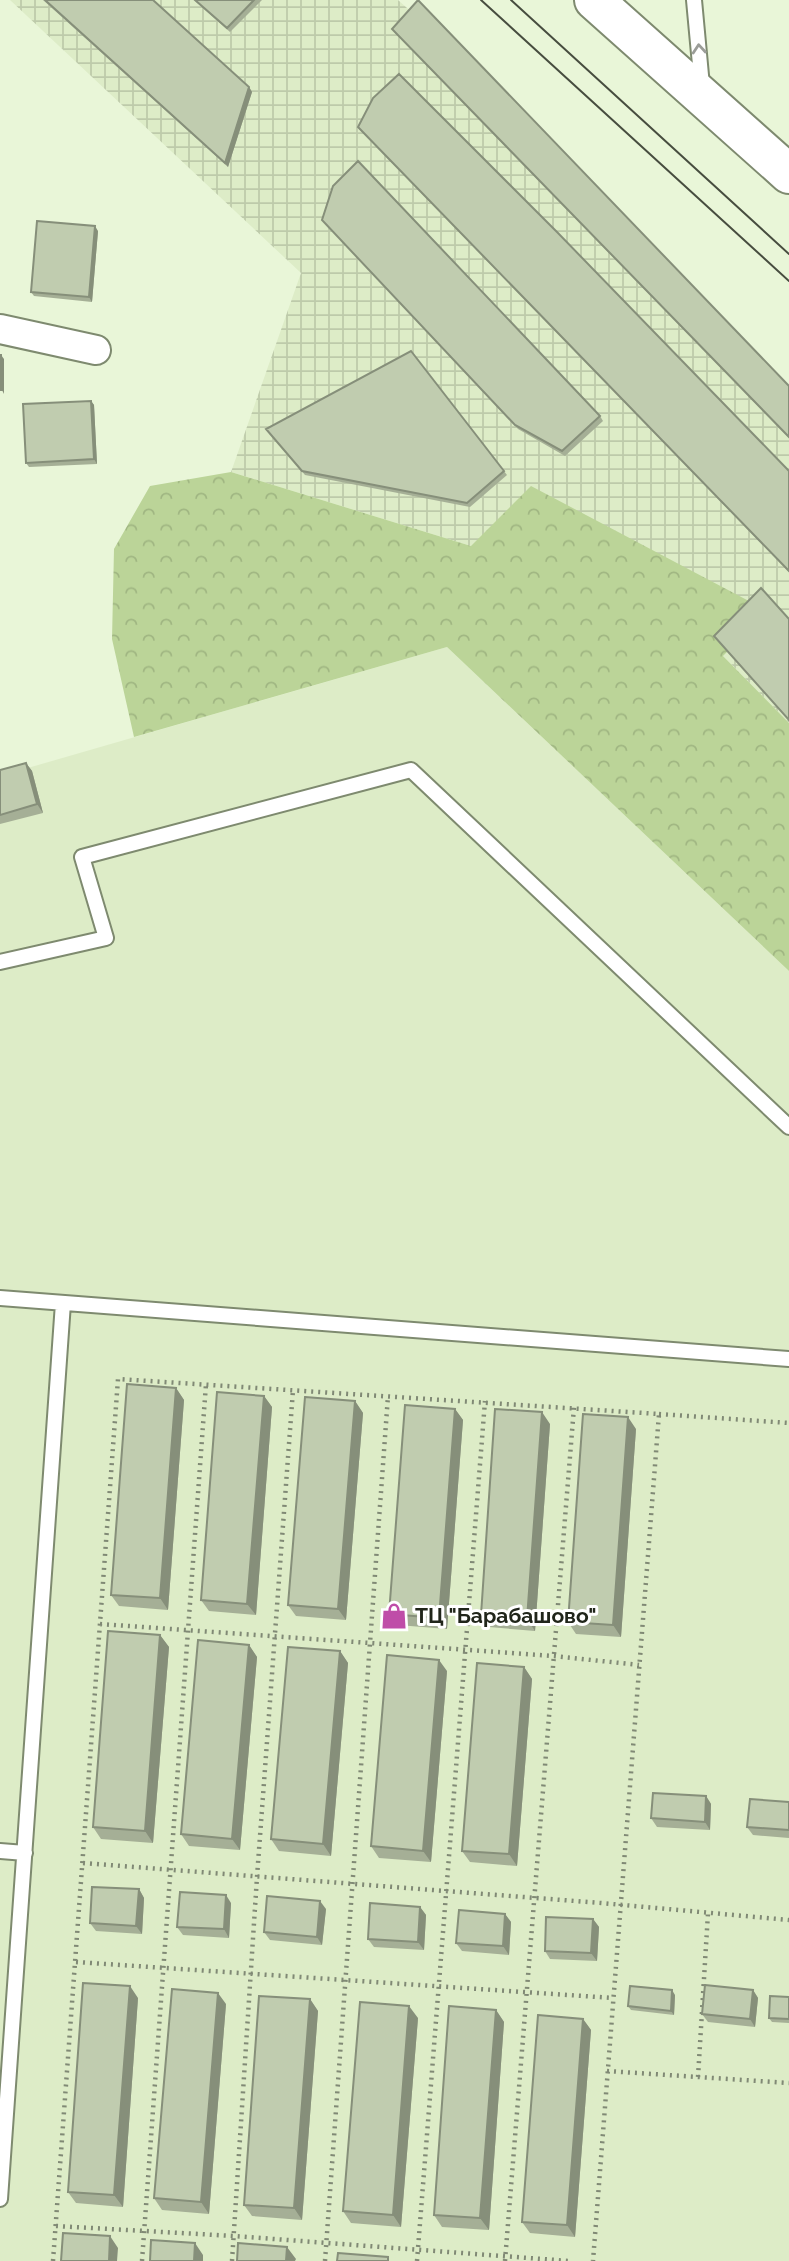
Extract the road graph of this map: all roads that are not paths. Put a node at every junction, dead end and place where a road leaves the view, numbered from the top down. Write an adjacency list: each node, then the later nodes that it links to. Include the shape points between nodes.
1 (594, 0): 3 (main road)
2 (694, 0): 3 (lane, one-way to 2)
3 (703, 97): 4 (main road)
4 (789, 174)
5 (0, 329): 6 (street)
6 (96, 349)
7 (0, 962): 8 (lane, via 106,938 82,857 411,770)
8 (789, 1126)
9 (0, 1298): 10 (lane)
10 (62, 1303): 11 (lane); 13 (lane)
11 (789, 1359)
12 (0, 1851): 13 (lane)
13 (25, 1853): 14 (lane)
14 (0, 2199)

